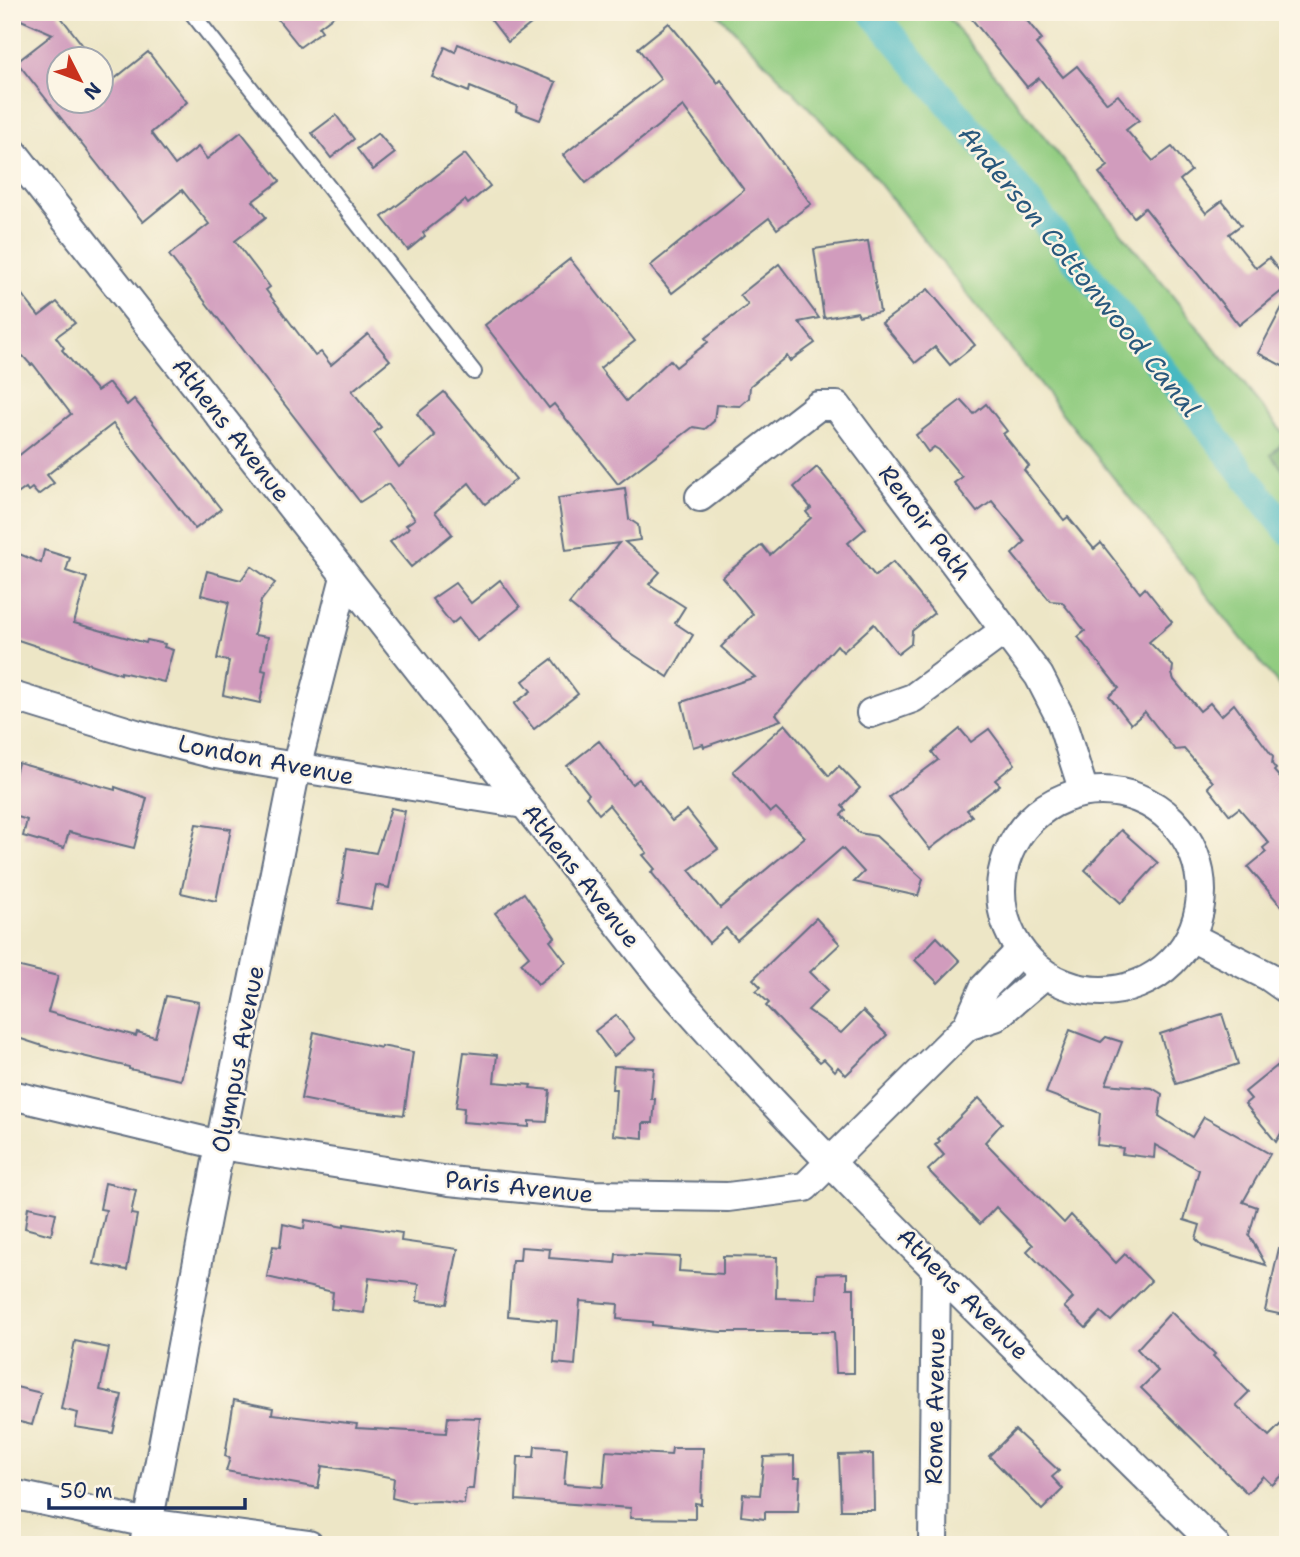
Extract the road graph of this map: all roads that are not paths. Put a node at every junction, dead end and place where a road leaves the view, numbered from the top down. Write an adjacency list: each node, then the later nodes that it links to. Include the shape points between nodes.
1 (191, 12): 3 (lane)
2 (12, 151): 5 (street, Athens Avenue)
3 (474, 372)
4 (700, 497): 6 (street, Renoir Path, via 818,406 837,406)
5 (345, 577): 9 (street, Olympus Avenue); 11 (street, Athens Avenue)
6 (1005, 630): 8 (street, via 914,698); 10 (street, Renoir Path, via 1051,696)
7 (12, 696): 9 (street, London Avenue, via 136,734)
8 (871, 713)
9 (296, 768): 11 (street, London Avenue); 18 (street, Olympus Avenue)
10 (1084, 792): 12 (street, via 1112,791 1139,798 1163,811 1182,831 1196,856 1202,883 1200,911); 13 (street, via 1042,810 1019,834 1004,864 1002,910)
11 (524, 804): 19 (street, Athens Avenue, via 662,979)
12 (1191, 937): 14 (street, via 1161,972 1120,990 1075,989); 15 (street)
13 (1020, 951): 14 (street); 16 (street, Paris Avenue, via 985,988)
14 (1044, 975): 16 (street, Paris Avenue, via 995,1017)
15 (1288, 990)
16 (967, 1026): 19 (street, Paris Avenue)
17 (12, 1094): 18 (street, Paris Avenue)
18 (220, 1145): 19 (street, Paris Avenue, via 449,1181 594,1195 728,1197 805,1187); 22 (street, Olympus Avenue)
19 (831, 1161): 20 (street, Athens Avenue)
20 (936, 1268): 24 (street, Rome Avenue); 25 (street, Athens Avenue)
21 (12, 1494): 22 (street)
22 (146, 1534): 23 (street)
23 (309, 1545)
24 (933, 1545)
25 (1214, 1545)

